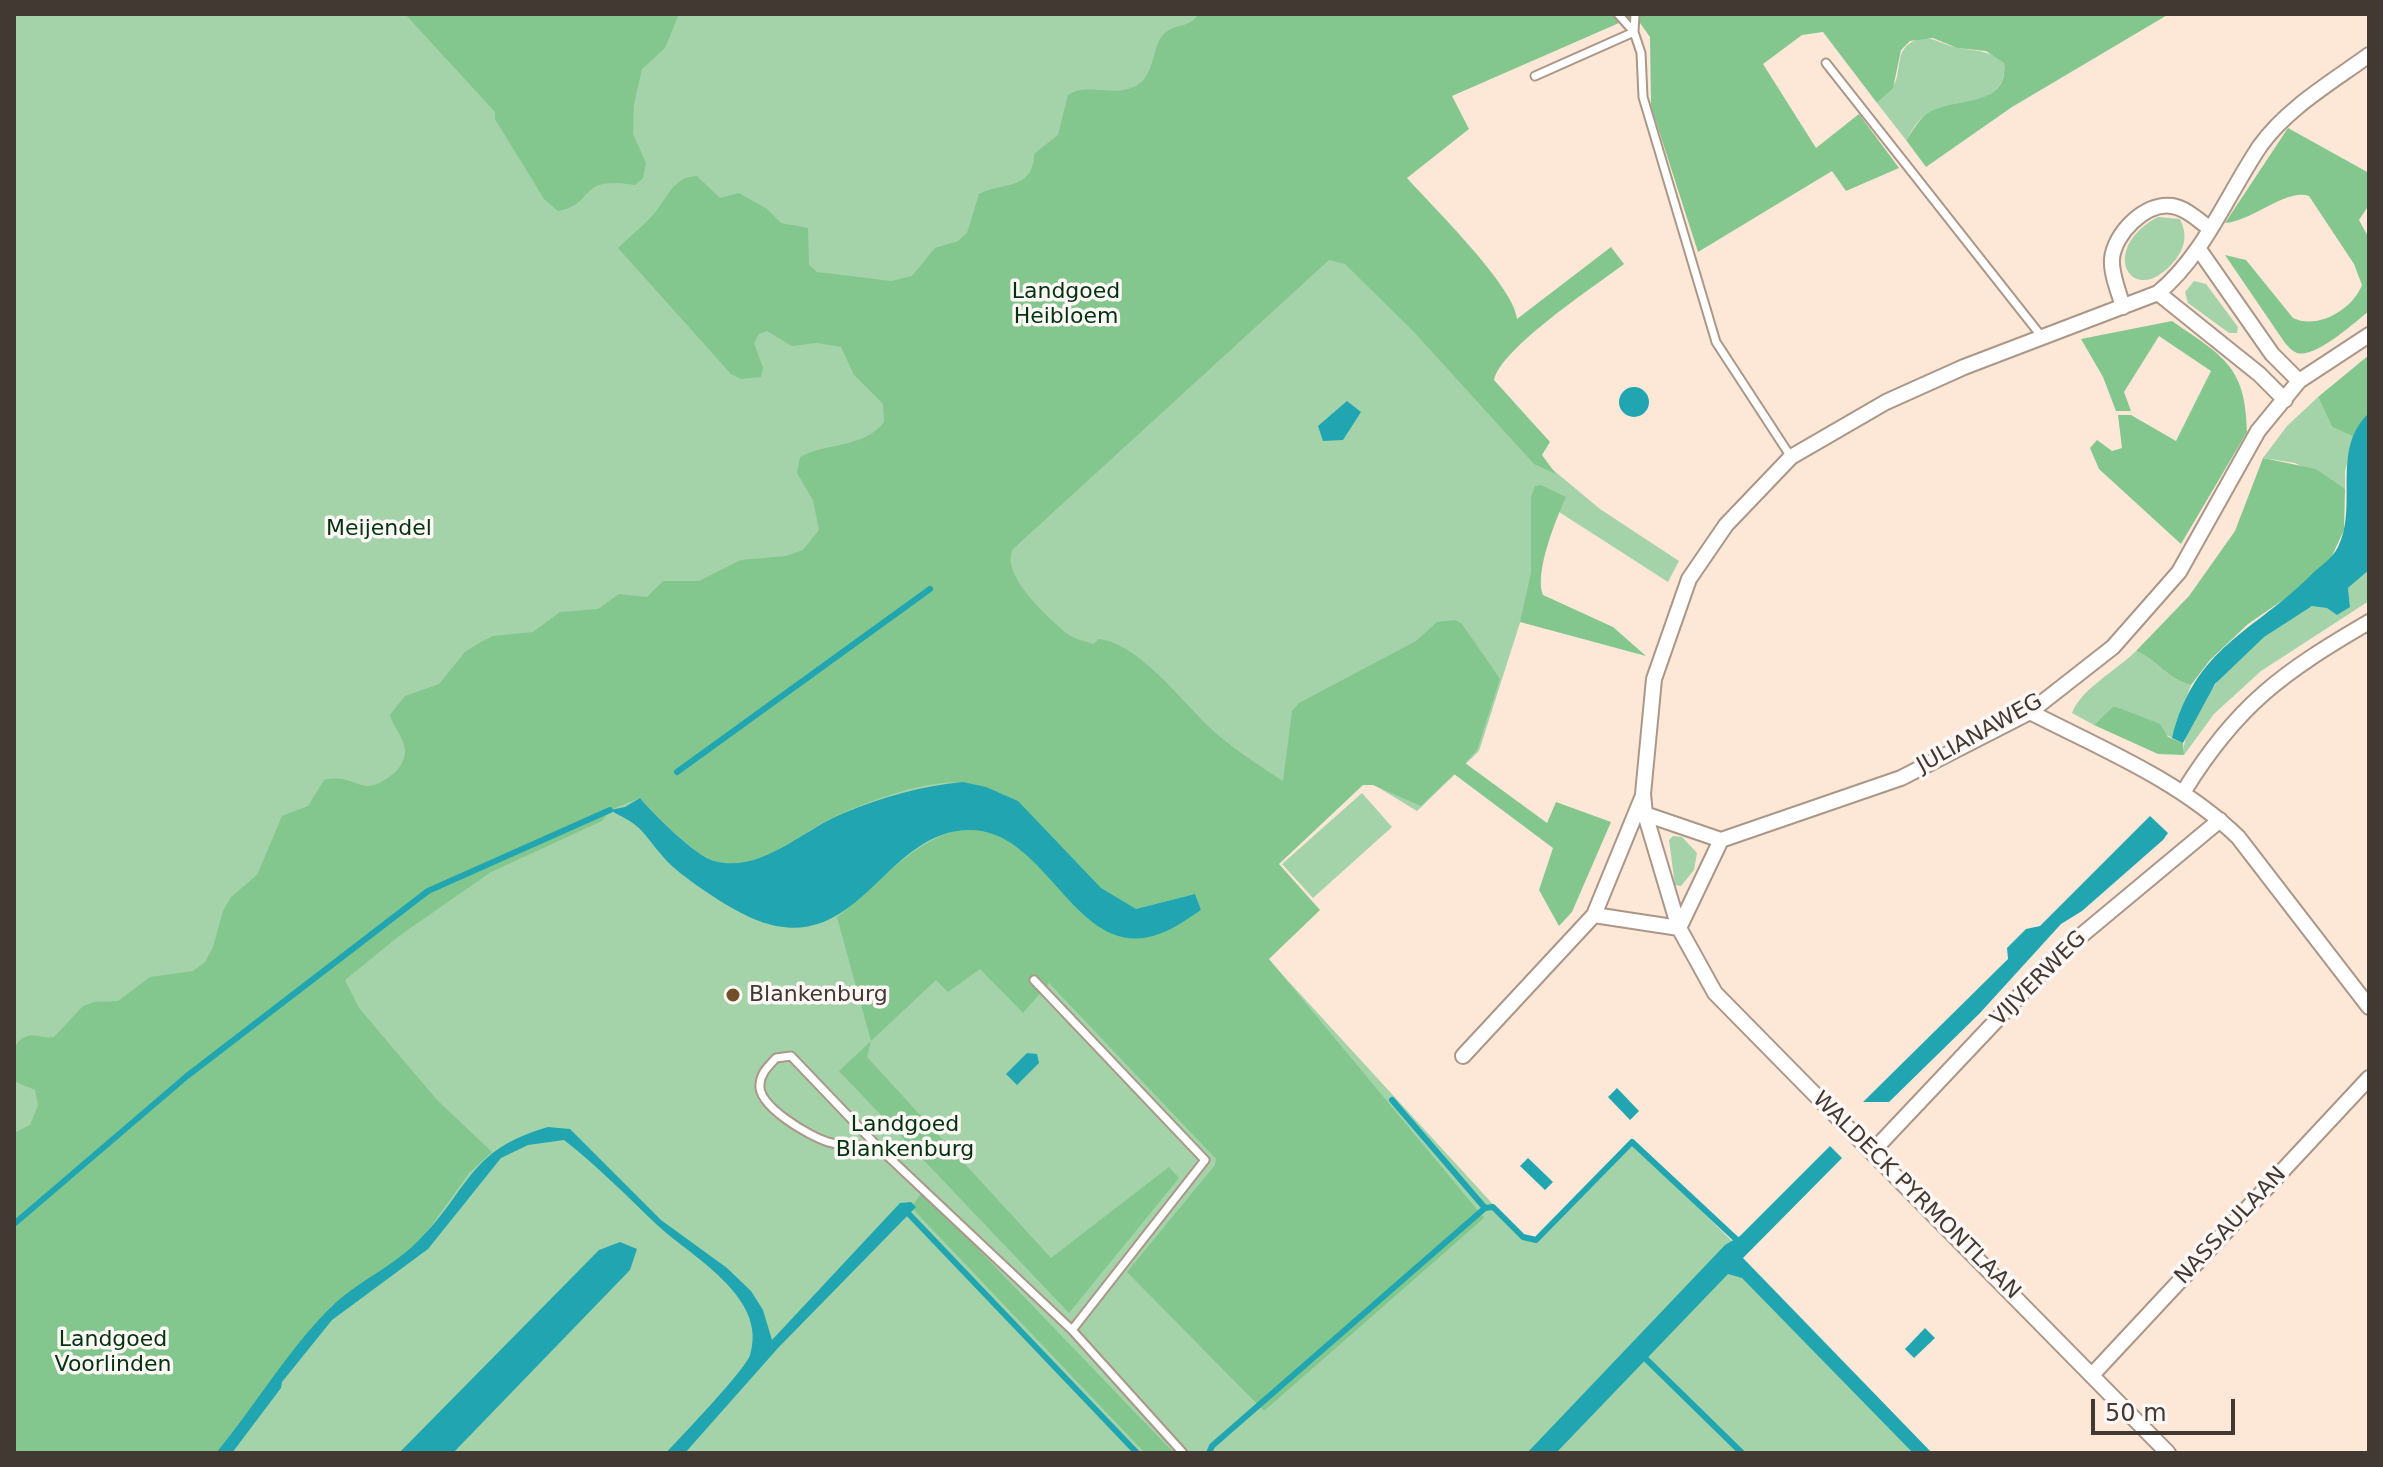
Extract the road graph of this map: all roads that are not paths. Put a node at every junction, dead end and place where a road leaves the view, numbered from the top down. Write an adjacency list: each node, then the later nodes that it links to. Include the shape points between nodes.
1 (1618, 14): 3 (lane)
2 (1635, 14): 3 (lane)
3 (1634, 32): 6 (lane); 15 (lane, via 1641,53 1643,97 1716,342)
4 (2369, 55): 7 (street, via 2297,108 2262,144)
5 (1826, 63): 12 (lane)
6 (1535, 76)
7 (2209, 228): 8 (street); 10 (street, via 2170,205 2133,222 2116,243 2112,259)
8 (2198, 248): 9 (street, via 2180,275); 13 (street, via 2272,354)
9 (2158, 293): 10 (street); 14 (street)
10 (2123, 307): 12 (street)
11 (2369, 335): 13 (street, JULIANAWEG)
12 (2042, 337): 15 (street, via 1886,402)
13 (2299, 381): 14 (street, JULIANAWEG)
14 (2285, 400): 17 (street, JULIANAWEG, via 2258,431 2179,572 2113,647)
15 (1791, 457): 19 (street, via 1726,525 1689,579 1654,679)
16 (2369, 622): 18 (street, via 2301,661 2238,714)
17 (2030, 712): 18 (street); 22 (street, JULIANAWEG, via 1901,778)
18 (2184, 791): 21 (street)
19 (1643, 794): 20 (street, WALDECK PYRMONTLAAN); 23 (street)
20 (1645, 814): 22 (street); 24 (street, WALDECK PYRMONTLAAN)
21 (2220, 820): 26 (street); 30 (street, VIJVERWEG, via 2059,954)
22 (1721, 840): 24 (street)
23 (1594, 915): 24 (street); 27 (street)
24 (1679, 928): 30 (street, WALDECK PYRMONTLAAN, via 1715,993)
25 (1034, 980): 31 (lane, via 1205,1160)
26 (2369, 1007)
27 (1463, 1056)
28 (2369, 1078): 32 (street, NASSAULAAN)
29 (878, 1147): 29 (lane, via 791,1056 776,1058 762,1073 759,1087 766,1103 800,1128 829,1142); 31 (lane)
30 (1872, 1152): 32 (street, WALDECK PYRMONTLAAN)
31 (1072, 1330): 33 (lane)
32 (2092, 1375): 34 (street, WALDECK PYRMONTLAAN)
33 (1183, 1453)
34 (2168, 1453)

